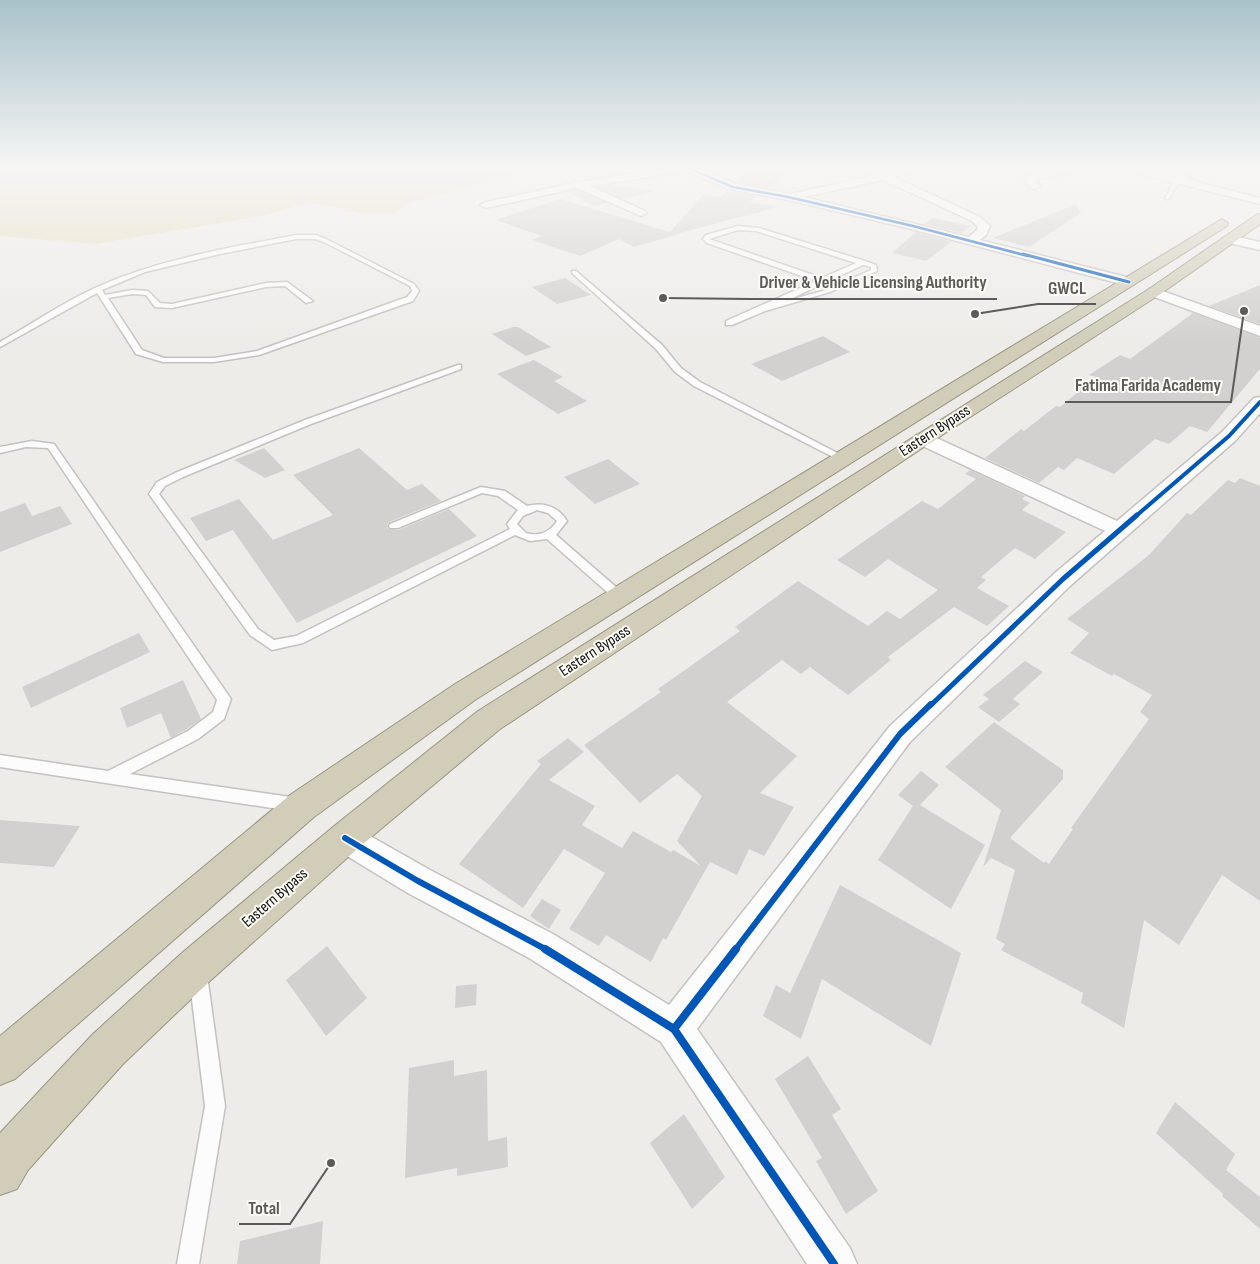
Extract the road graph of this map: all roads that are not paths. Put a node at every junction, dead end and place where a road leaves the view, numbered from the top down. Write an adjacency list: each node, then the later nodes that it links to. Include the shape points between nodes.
1 (909, 226): 6 (street)
2 (984, 226): 6 (street)
3 (1231, 226): 12 (highway, Eastern Bypass)
4 (1241, 226): 5 (highway, Eastern Bypass)
5 (1228, 239): 7 (street); 12 (highway, Eastern Bypass)
6 (971, 241): 12 (street)
7 (1260, 246)
8 (863, 262): 10 (lane); 10 (lane, via 757,229 738,228 706,239); 14 (lane, via 874,266 874,271)
9 (574, 272): 25 (lane, via 697,384)
10 (820, 280): 11 (lane)
11 (811, 285): 14 (lane); 17 (lane)
12 (1142, 287): 19 (street); 23 (highway, Eastern Bypass); 25 (highway, Eastern Bypass)
13 (98, 288): 15 (lane); 15 (lane, via 143,271 220,252 296,237 316,237 412,285 416,291 410,299 259,353 214,360 163,360 139,352); 20 (lane)
14 (828, 291): 17 (lane)
15 (104, 297): 16 (lane, via 148,293 158,305 172,306 266,285 287,284)
16 (309, 301)
17 (766, 309): 18 (lane)
18 (729, 323)
19 (1260, 331)
20 (0, 346)
21 (458, 367): 29 (lane, via 179,474 161,484 154,494 254,632 272,645 299,640)
22 (1260, 402): 28 (street, via 1229,436)
23 (923, 439): 28 (street); 35 (highway, Eastern Bypass, via 489,720)
24 (0, 450): 33 (lane, via 38,442 51,446 224,699 219,715 193,734)
25 (844, 459): 31 (highway, Eastern Bypass)
26 (525, 510): 27 (lane, via 501,493 481,490); 29 (lane, via 516,516 512,524); 30 (lane, via 543,508 558,514 562,521 559,529)
27 (394, 526)
28 (1120, 530): 37 (street, via 1063,578 900,734)
29 (515, 531): 30 (lane, via 537,538)
30 (549, 535): 31 (lane)
31 (620, 597): 34 (highway, Eastern Bypass, via 466,692)
32 (0, 761): 33 (lane)
33 (108, 778): 34 (lane)
34 (302, 806): 38 (highway, Eastern Bypass)
35 (345, 838): 36 (highway, Eastern Bypass); 37 (street, via 541,946)
36 (197, 966): 39 (highway, Eastern Bypass, via 108,1049 12,1154); 40 (lane, via 215,1106)
37 (674, 1029): 41 (street)
38 (0, 1064)
39 (0, 1172)
40 (188, 1264)
41 (834, 1264)

